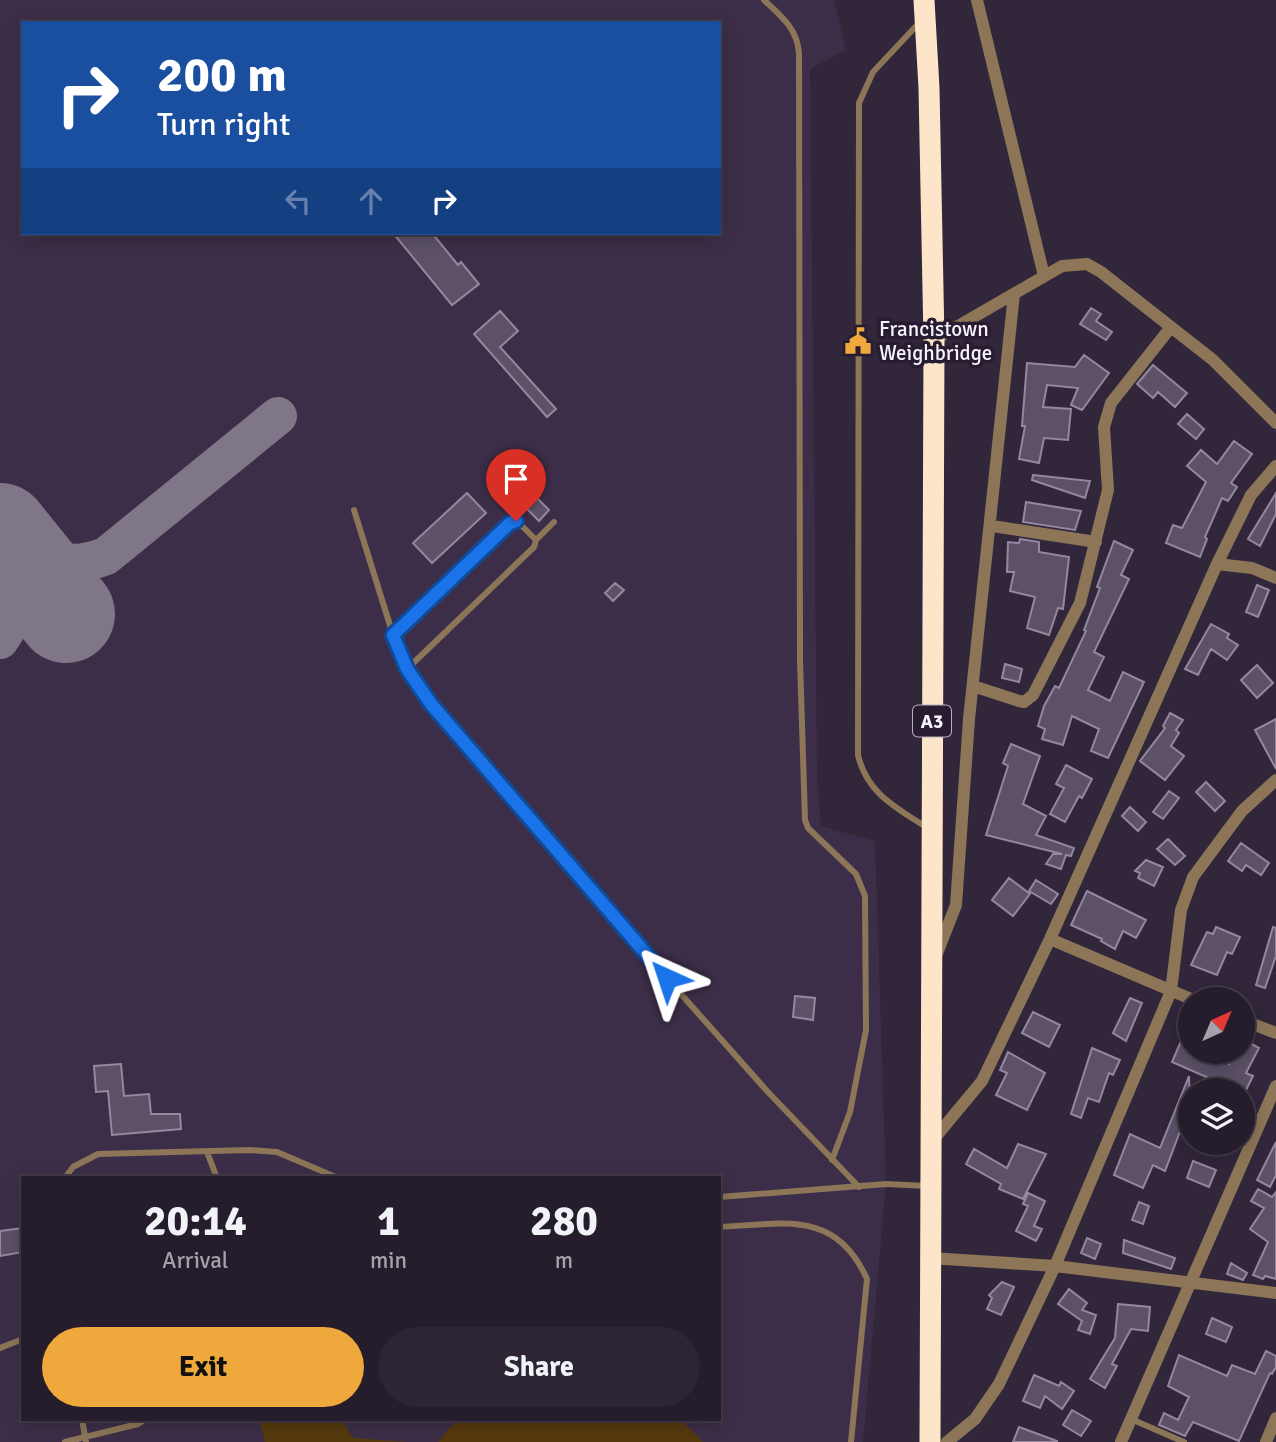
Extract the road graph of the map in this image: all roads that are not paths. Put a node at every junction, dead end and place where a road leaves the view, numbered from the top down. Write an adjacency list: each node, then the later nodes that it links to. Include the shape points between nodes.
1 (764, 0): 31 (lane, via 790,24 799,52 800,661 805,820 856,874 865,896 866,1030 850,1112)
2 (977, 0): 4 (street)
3 (925, 8): 7 (highway, A3); 21 (lane, via 873,72 859,103 858,755 870,787)
4 (1044, 276): 5 (street); 6 (street, via 1074,263 1087,264)
5 (1014, 294): 7 (street); 12 (street)
6 (1171, 327): 8 (street, via 1234,379); 14 (street, via 1105,415 1108,490)
7 (934, 340): 21 (highway, A3)
8 (1276, 423)
9 (1276, 466): 15 (street, via 1242,510)
10 (354, 510): 17 (lane)
11 (554, 522): 13 (lane)
12 (992, 526): 14 (street); 19 (street)
13 (536, 540): 17 (lane, via 519,523 510,523); 18 (lane, via 534,547)
14 (1096, 542): 19 (street, via 1076,613 1033,695 1024,702)
15 (1217, 564): 16 (street, via 1252,568); 22 (street)
16 (1276, 578)
17 (393, 635): 18 (lane)
18 (407, 669): 31 (lane, via 431,704 633,940)
19 (973, 686): 23 (street, via 956,905)
20 (1276, 780): 24 (street, via 1242,811 1193,877 1181,910)
21 (932, 831): 23 (highway, A3)
22 (1050, 939): 24 (street); 29 (street, via 982,1081)
23 (932, 966): 29 (highway, A3)
24 (1171, 991): 25 (street); 40 (street)
25 (1178, 994)
26 (1255, 1025): 27 (street)
27 (1276, 1033)
28 (1276, 1086): 41 (street)
29 (933, 1140): 35 (highway, A3)
30 (207, 1152): 32 (lane, via 98,1154 72,1167); 33 (lane); 34 (lane, via 277,1152)
31 (832, 1160): 36 (lane)
32 (66, 1176)
33 (216, 1176)
34 (333, 1176)
35 (932, 1186): 36 (lane); 39 (highway, A3)
36 (859, 1187): 37 (lane)
37 (721, 1197)
38 (721, 1227): 50 (lane, via 797,1224 826,1230 858,1260 867,1279)
39 (930, 1258): 40 (street); 51 (highway, A3)
40 (1055, 1266): 41 (street); 52 (street, via 999,1384 975,1419)
41 (1193, 1280): 42 (street); 46 (street)
42 (1276, 1293)
43 (21, 1340): 44 (lane)
44 (0, 1348)
45 (1276, 1418): 55 (street)
46 (1132, 1419): 53 (street); 54 (lane)
47 (140, 1421): 48 (lane)
48 (85, 1438): 49 (lane)
49 (65, 1442)
50 (851, 1442)
51 (930, 1442)
52 (947, 1442)
53 (1121, 1442)
54 (1184, 1442)
55 (1266, 1442)

